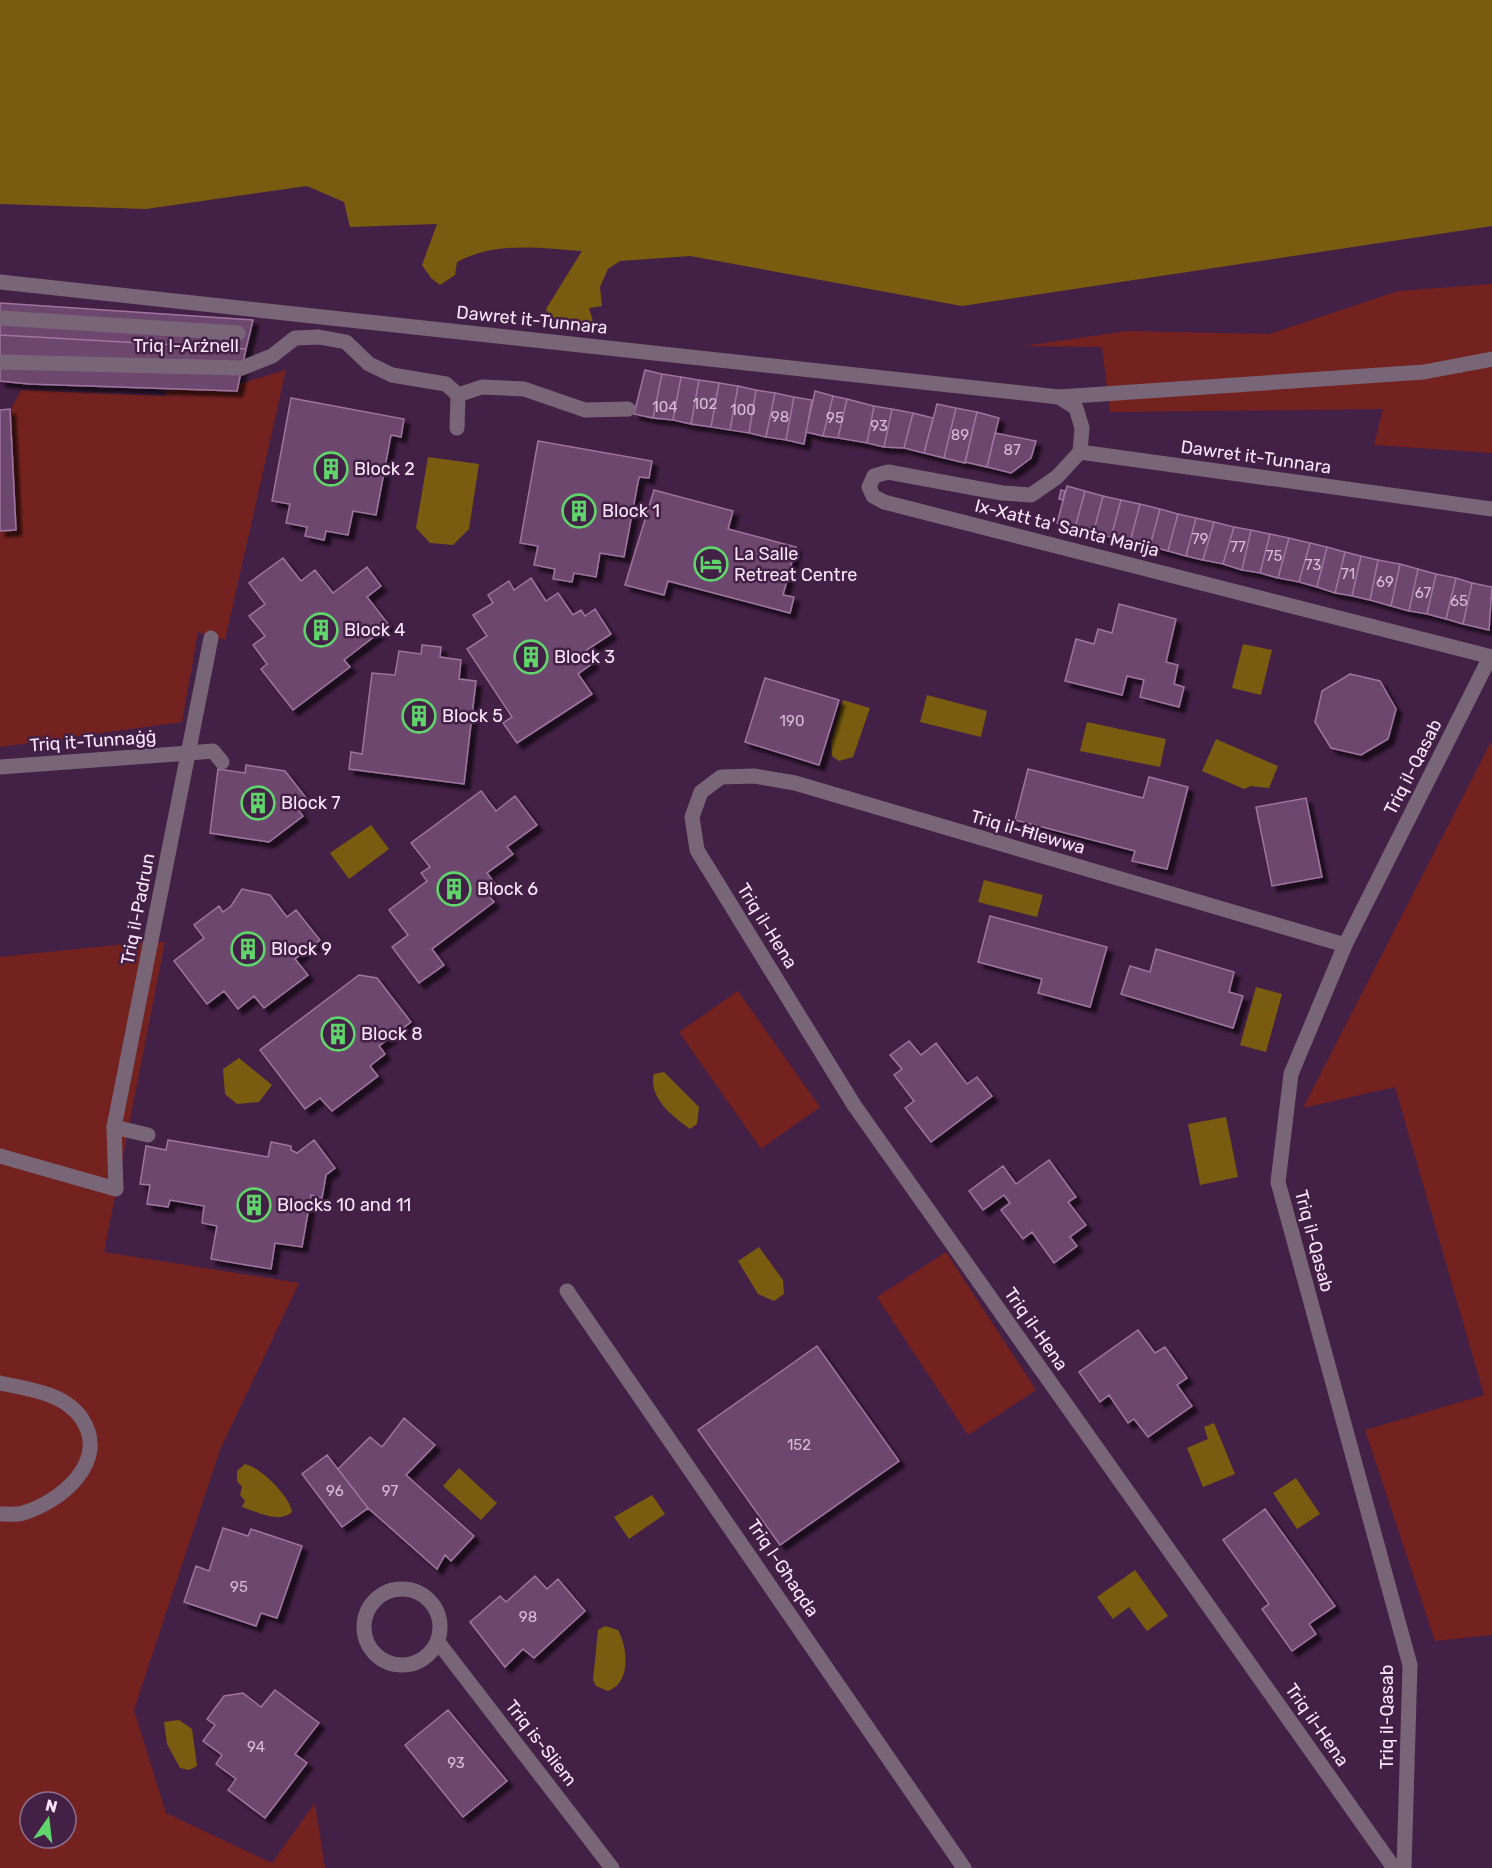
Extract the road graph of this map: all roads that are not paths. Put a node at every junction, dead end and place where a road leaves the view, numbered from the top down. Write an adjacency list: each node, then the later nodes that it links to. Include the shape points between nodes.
1 (0, 282): 7 (street, Dawret it-Tunnara)
2 (0, 318): 3 (street)
3 (238, 333)
4 (1492, 359): 7 (street, Dawret it-Tunnara, via 1424,372)
5 (0, 362): 6 (street, Triq l-Arżnell, via 242,368 272,356 295,338 319,337 346,342 369,364 392,375 446,384)
6 (458, 395): 8 (street, via 482,387 524,389 585,410); 9 (street)
7 (1059, 397): 10 (street, via 1076,408 1082,428)
8 (628, 409)
9 (457, 428)
10 (1080, 452): 11 (street, Dawret it-Tunnara); 13 (street, Ix-Xatt ta' Santa Marija, via 1057,477 1031,495 1002,494 888,472 874,476 869,487 873,496 884,502)
11 (1492, 509)
12 (211, 638): 14 (street, Triq il-Padrun)
13 (1491, 657): 18 (street, Triq il-Qasab)
14 (189, 753): 15 (street, Triq it-Tunnaġġ, via 213,751); 16 (street, Triq it-Tunnaġġ); 19 (street, Triq il-Padrun)
15 (222, 762)
16 (0, 767)
17 (701, 792): 18 (street, Triq il-Ħlewwa, via 721,777 754,776 795,783); 28 (street, Triq il-Hena, via 692,817 697,850 854,1105)
18 (1345, 945): 29 (street, Triq il-Qasab, via 1291,1074 1278,1182 1410,1665)
19 (114, 1127): 20 (street); 21 (street, Triq il-Padrun, via 116,1189)
20 (148, 1135)
21 (0, 1156)
22 (567, 1291): 27 (street, Triq l-Għaqda)
23 (0, 1383): 24 (street, via 47,1394 68,1406 82,1419 89,1437 89,1460 78,1478 54,1498 21,1514)
24 (0, 1514)
25 (438, 1642): 25 (street, via 420,1661 394,1665 382,1660 368,1645 363,1626 366,1613 383,1594 396,1589 422,1594 439,1616); 26 (street, Triq is-Sliem)
26 (612, 1868)
27 (964, 1868)
28 (1394, 1868)
29 (1404, 1868)

